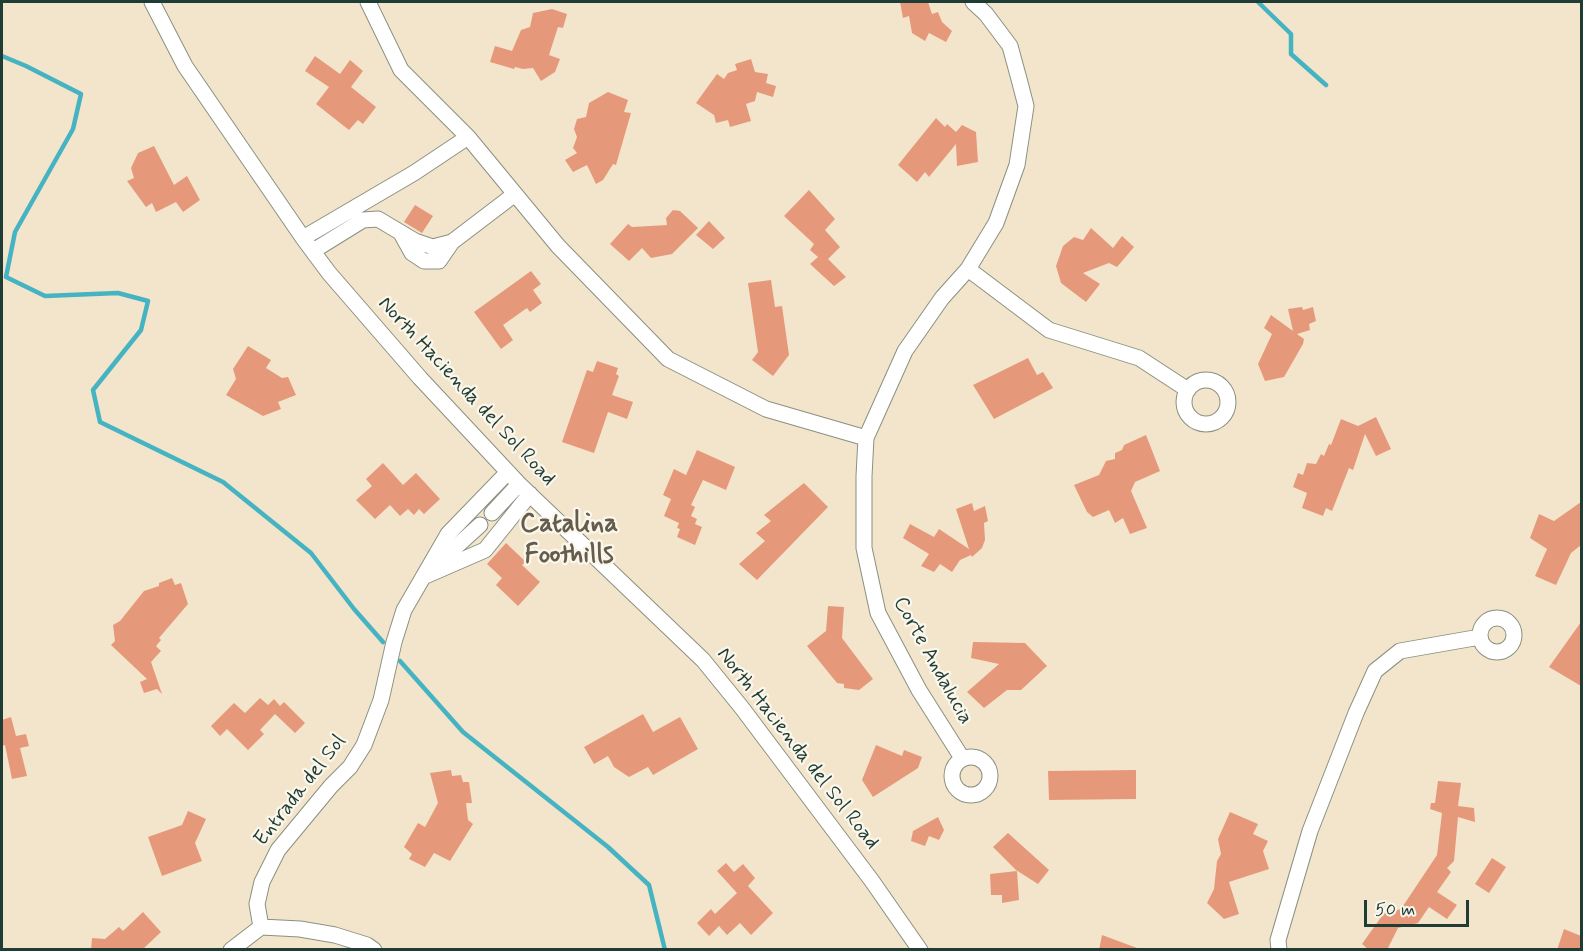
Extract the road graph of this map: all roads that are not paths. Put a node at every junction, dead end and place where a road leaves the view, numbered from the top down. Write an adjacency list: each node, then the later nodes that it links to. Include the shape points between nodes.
1 (152, 2): 6 (street, North Hacienda del Sol Road, via 185,66)
2 (368, 2): 4 (street, via 401,70)
3 (972, 2): 8 (street, via 1010,46 1026,106 1009,190 996,223)
4 (468, 137): 5 (street); 6 (street)
5 (515, 194): 7 (street, via 452,242 433,247 378,219 363,220); 10 (street, via 558,246 668,359 766,409)
6 (303, 238): 7 (street, North Hacienda del Sol Road)
7 (313, 251): 11 (street, North Hacienda del Sol Road, via 420,378)
8 (968, 269): 9 (street, via 1049,330 1139,358); 10 (street, via 904,351)
9 (1188, 390)
10 (866, 438): 17 (street, Corte Andalucia, via 864,548 878,613 919,690)
11 (508, 472): 12 (street, North Hacienda del Sol Road); 15 (street, Entrada del Sol, via 448,534)
12 (524, 489): 13 (street); 15 (street, via 485,550); 21 (street, North Hacienda del Sol Road, via 703,660 872,880)
13 (492, 513)
14 (480, 525): 15 (street)
15 (423, 577): 18 (street, Entrada del Sol, via 404,610 381,700 364,745 350,767 278,850 262,882 257,904)
16 (1480, 637): 22 (street, via 1400,651 1375,671 1310,831 1278,940)
17 (962, 758)
18 (261, 927): 19 (street); 20 (street, via 335,935)
19 (231, 950)
20 (374, 950)
21 (920, 950)
22 (1279, 950)

